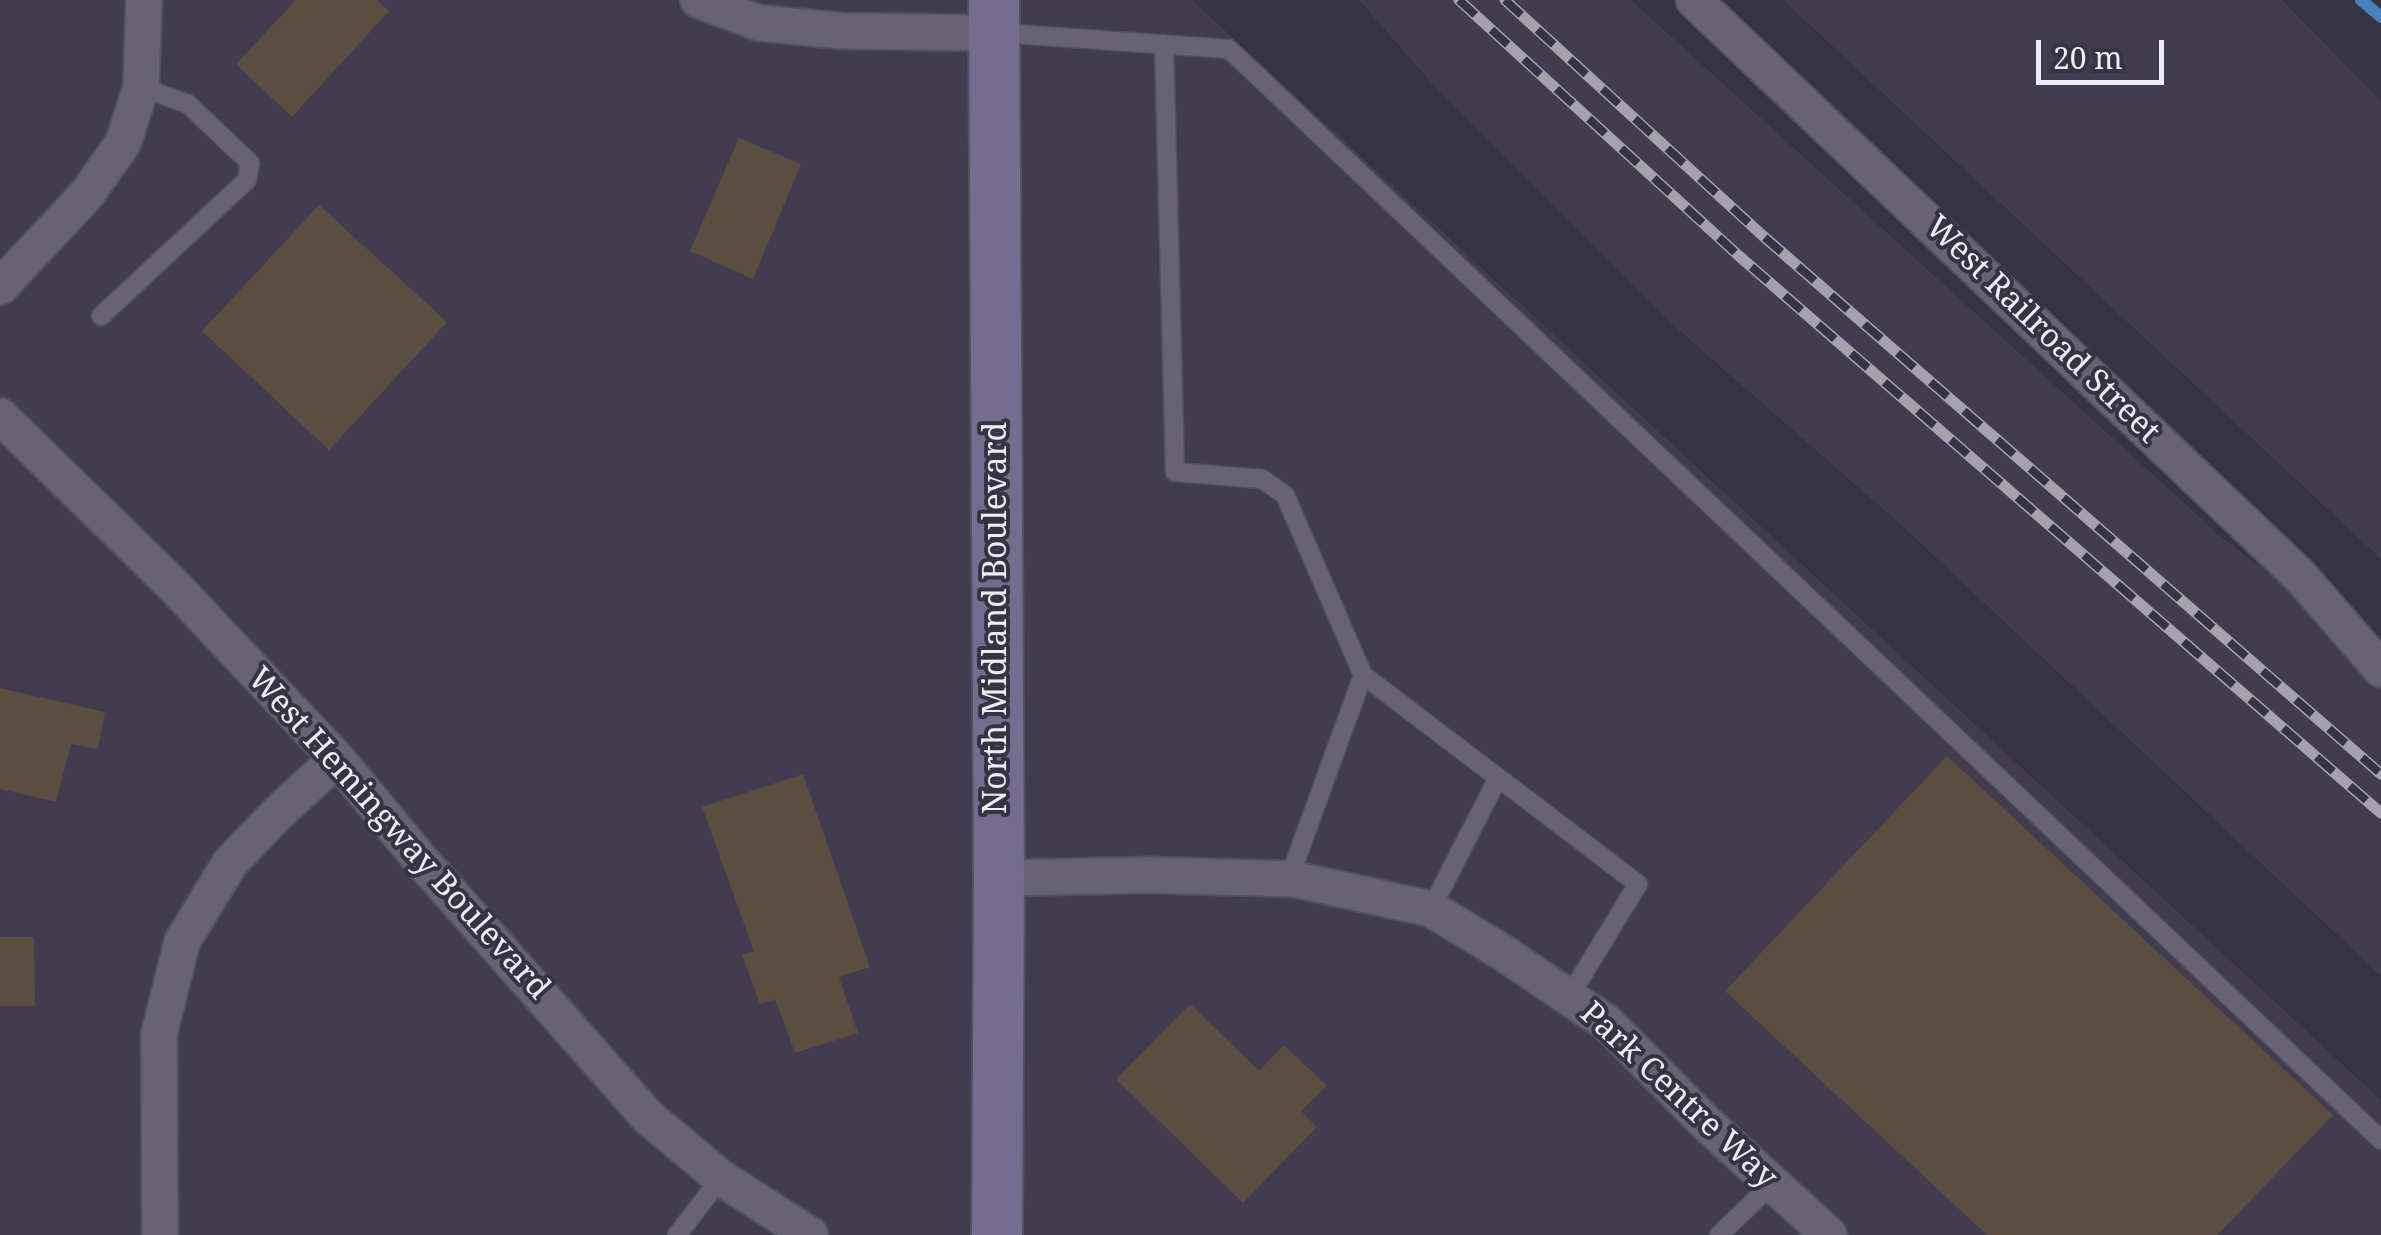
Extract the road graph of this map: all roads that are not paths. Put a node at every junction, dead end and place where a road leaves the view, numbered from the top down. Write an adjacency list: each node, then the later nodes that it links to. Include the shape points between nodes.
1 (144, 0): 6 (street)
2 (698, 0): 4 (street, via 760,24 843,30)
3 (1694, 0): 10 (street, West Railroad Street, via 2300,576)
4 (994, 16): 5 (lane); 14 (street, North Midland Boulevard)
5 (1164, 44): 11 (lane, via 1175,472 1262,479 1285,495); 18 (lane, via 1229,49)
6 (141, 87): 7 (street, via 123,143 87,194); 8 (lane, via 188,104 250,163 247,180)
7 (0, 286)
8 (101, 316)
9 (0, 416): 12 (street, West Hemingway Boulevard)
10 (2381, 668)
11 (1363, 675): 13 (lane); 15 (lane)
12 (338, 759): 19 (street, West Hemingway Boulevard, via 648,1117); 21 (street, via 230,863 182,942 160,1034)
13 (1498, 778): 16 (lane); 17 (lane, via 1638,884)
14 (999, 878): 15 (street, Park Centre Way); 24 (street, North Midland Boulevard)
15 (1289, 879): 16 (street, Park Centre Way)
16 (1431, 909): 17 (street, Park Centre Way)
17 (1569, 997): 20 (street, Park Centre Way, via 1607,1023)
18 (2381, 1140)
19 (721, 1178): 22 (lane); 23 (street, West Hemingway Boulevard)
20 (1773, 1184): 25 (lane); 26 (street, Park Centre Way)
21 (160, 1235)
22 (676, 1235)
23 (810, 1235)
24 (997, 1235)
25 (1719, 1235)
26 (1829, 1235)

